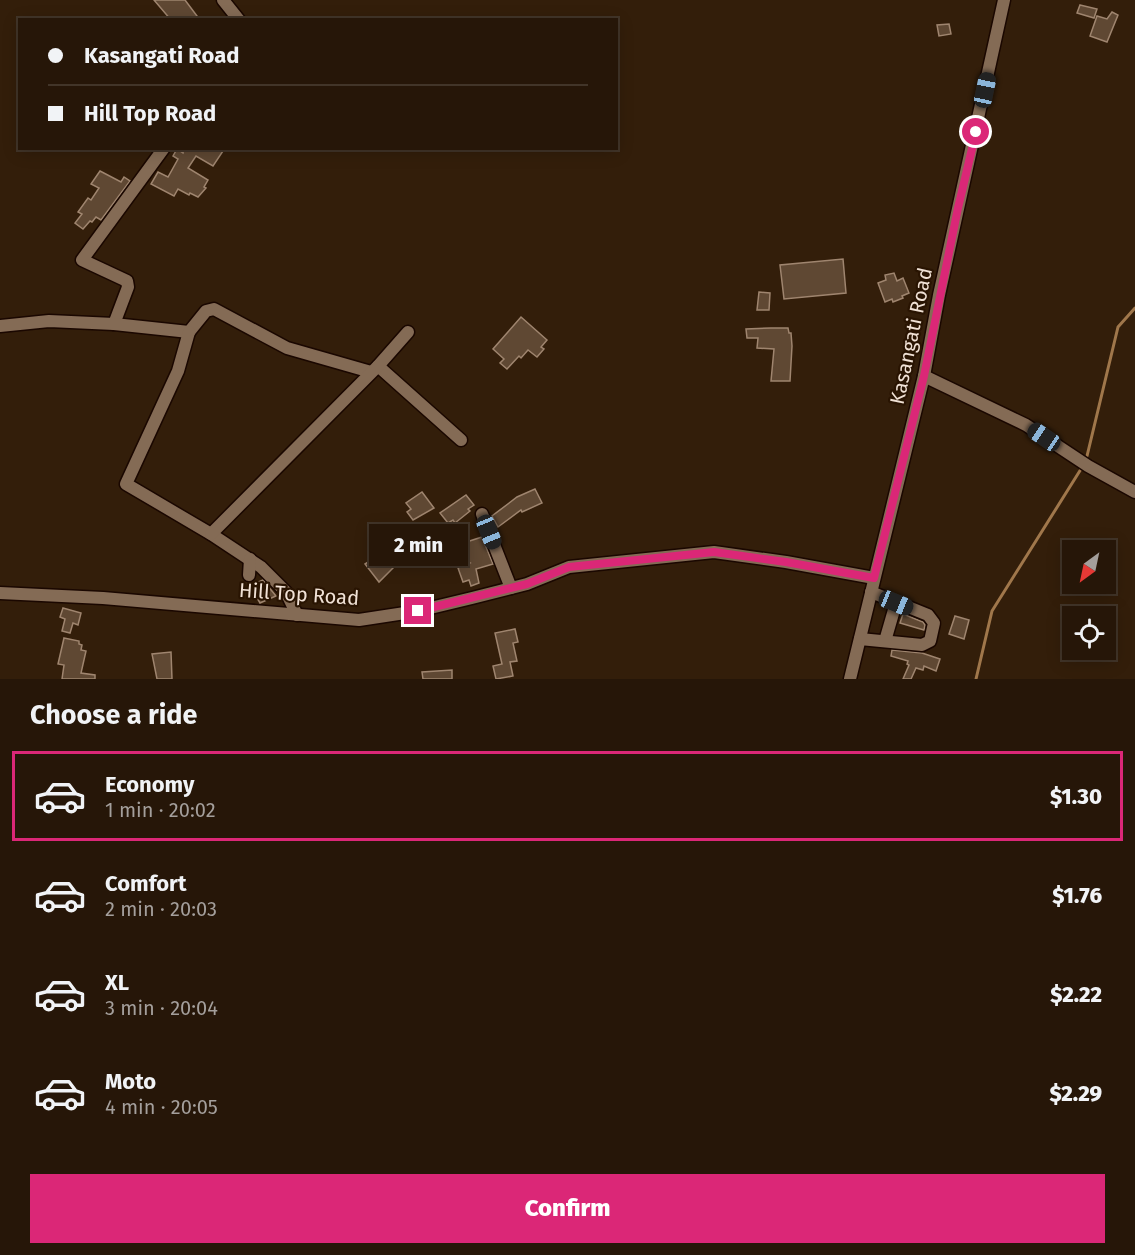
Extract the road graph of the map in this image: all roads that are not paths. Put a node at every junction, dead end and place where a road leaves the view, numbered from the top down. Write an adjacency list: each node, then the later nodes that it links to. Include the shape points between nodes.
1 (223, 0): 3 (street)
2 (1004, 0): 10 (street, Kasangati Road)
3 (237, 18)
4 (163, 150): 5 (street, via 82,260 127,281)
5 (114, 324): 6 (street, via 49,321); 7 (street)
6 (0, 326)
7 (189, 332): 9 (street, via 206,311 214,309 287,348); 14 (street, via 178,371 126,484)
8 (408, 332): 9 (street)
9 (374, 369): 11 (street); 14 (street)
10 (924, 376): 12 (street, via 1026,425); 17 (street, Kasangati Road)
11 (460, 440)
12 (1135, 492)
13 (482, 514): 18 (street)
14 (212, 534): 15 (street)
15 (250, 560): 16 (street); 22 (street, via 286,592)
16 (249, 575)
17 (874, 578): 18 (street, Hill Top Road, via 714,552 569,567); 19 (street, Kasangati Road)
18 (511, 588): 22 (street, Hill Top Road, via 418,611 359,620)
19 (871, 592): 21 (street); 23 (street, Kasangati Road)
20 (0, 593): 22 (street, Hill Top Road)
21 (896, 603): 24 (street); 24 (street, via 932,619 930,641 922,645)
22 (297, 615)
23 (860, 639): 24 (street); 25 (street, Kasangati Road)
24 (885, 641)
25 (850, 679)

